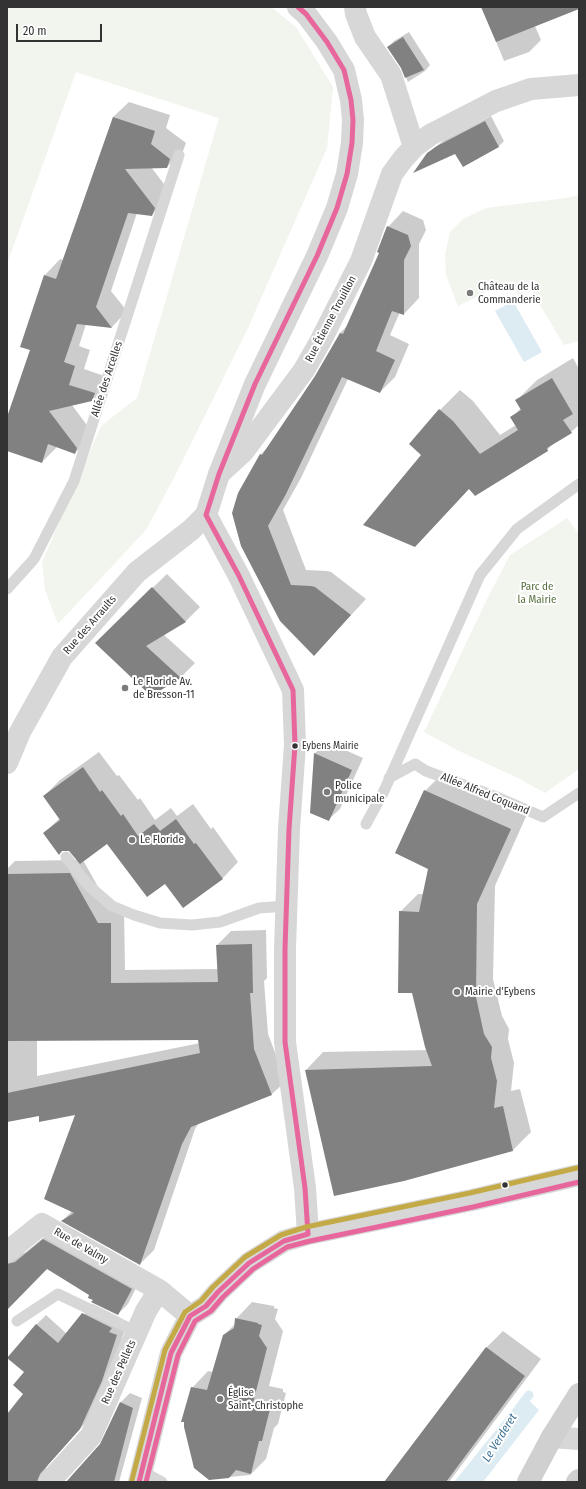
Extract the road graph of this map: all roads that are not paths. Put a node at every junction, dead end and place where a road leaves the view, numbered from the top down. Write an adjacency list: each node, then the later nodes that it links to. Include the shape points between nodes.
1 (298, 7): 6 (street, via 327,42 344,70 353,120 348,168 326,236 255,384)
2 (355, 7): 4 (street, via 366,37 391,75)
3 (579, 85): 4 (street, Rue Étienne Trouillon, via 531,89 496,101 430,135)
4 (414, 147): 6 (street, Rue Étienne Trouillon, via 392,174 361,261 304,370 243,452)
5 (179, 155): 9 (lane, Allée des Arcelles, via 74,481 34,559)
6 (219, 474): 8 (street)
7 (579, 484): 12 (lane, via 517,529 480,575)
8 (206, 515): 10 (street, Rue des Arraults, via 191,530 137,572 62,657); 16 (street, via 239,576 293,690 295,746)
9 (7, 589)
10 (14, 728): 11 (street, Rue des Arraults)
11 (7, 763)
12 (389, 778): 13 (lane, Allée Alfred Coquand, via 415,764 426,771 543,817); 14 (lane)
13 (579, 793)
14 (366, 824)
15 (66, 857): 16 (lane, via 88,885 112,906 160,923 192,925 220,922 259,908)
16 (287, 906): 18 (street, via 285,1042 305,1188)
17 (579, 1175): 18 (street)
18 (308, 1234): 21 (street, via 284,1241 250,1263 206,1306)
19 (7, 1252): 20 (street, Rue de Valmy, via 42,1224)
20 (159, 1290): 21 (street); 23 (street, Rue des Pellets)
21 (190, 1316): 27 (street, via 171,1353)
22 (17, 1321): 23 (lane, via 58,1294)
23 (137, 1332): 28 (street, Rue des Pellets, via 91,1436)
24 (579, 1394): 25 (main road)
25 (552, 1437): 26 (street); 30 (main road)
26 (579, 1439)
27 (141, 1476): 29 (lane)
28 (49, 1482)
29 (162, 1482)
30 (528, 1482)

